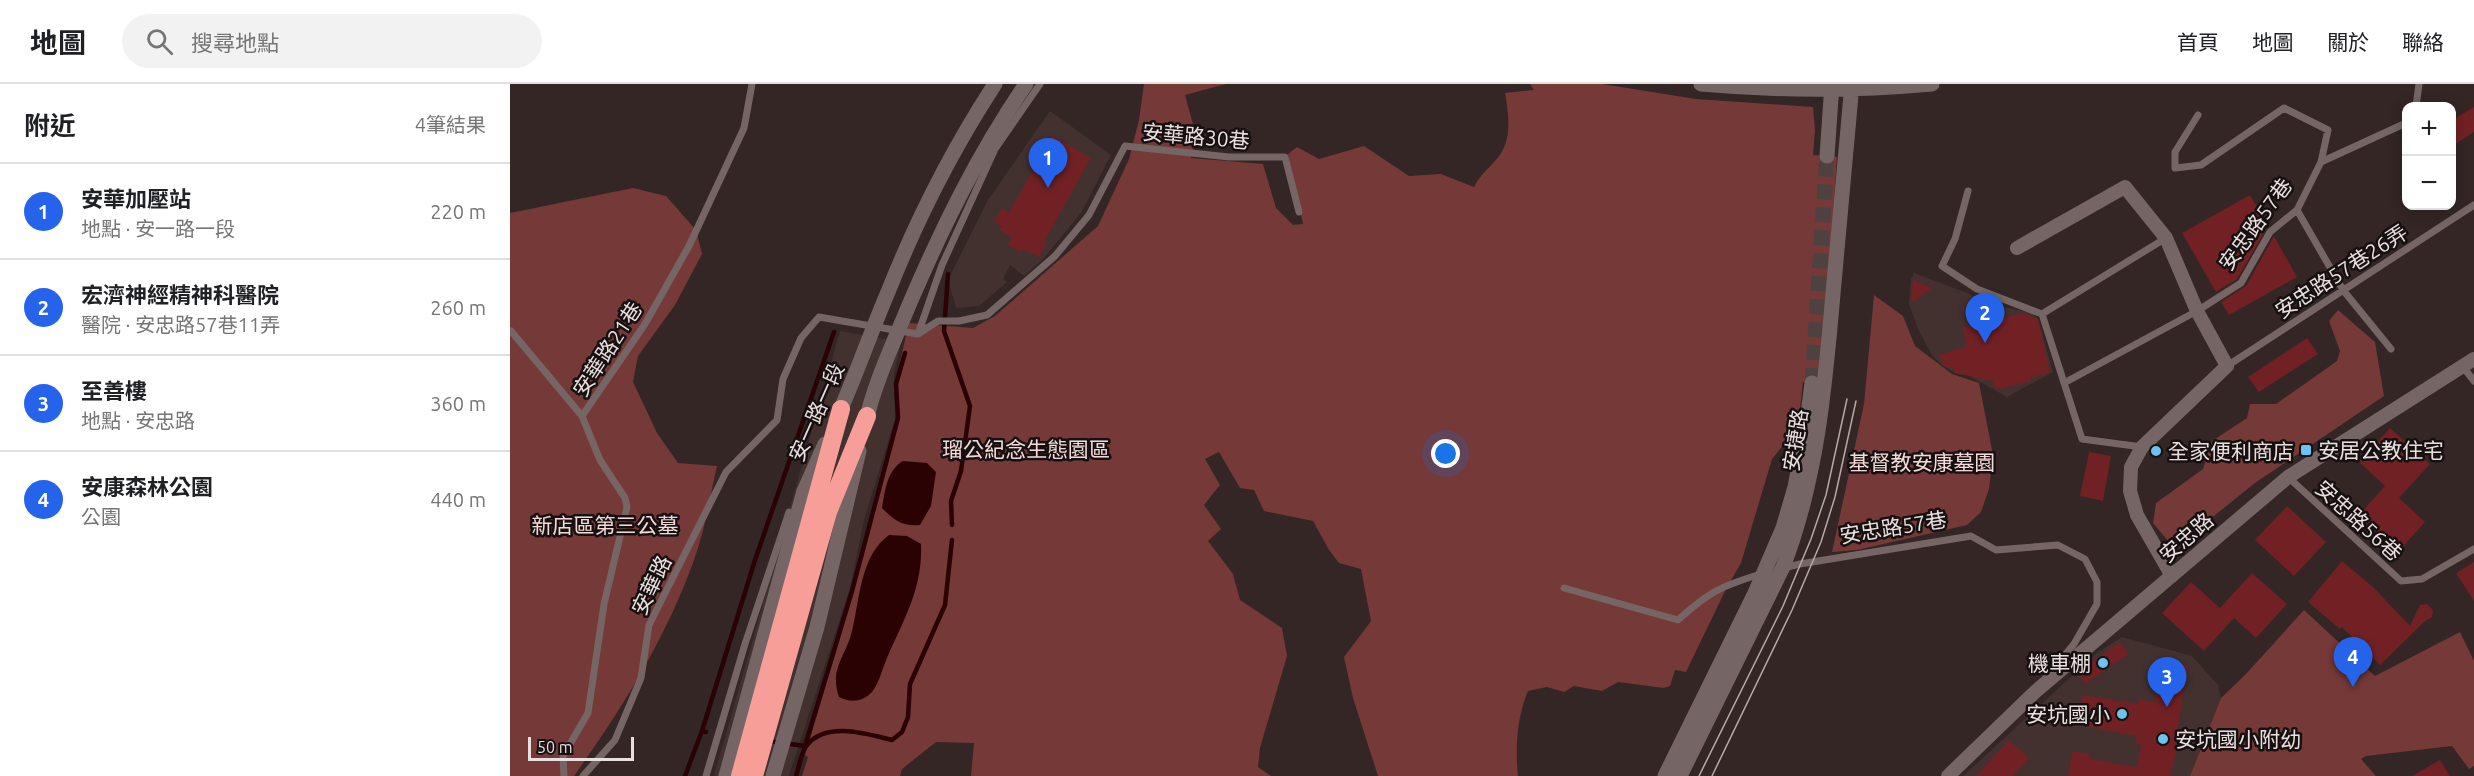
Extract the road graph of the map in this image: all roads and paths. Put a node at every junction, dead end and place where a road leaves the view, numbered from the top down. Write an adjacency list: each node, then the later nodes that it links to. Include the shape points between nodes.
1 (753, 84): 33 (lane, 安華路21巷, via 744,128 689,246 645,324)
2 (995, 84): 32 (street, 安一路一段, via 928,201)
3 (1026, 84): 34 (street, via 970,172 951,210 889,352)
4 (1040, 84): 25 (lane, via 995,149 942,265)
5 (1701, 84): 8 (street, via 1754,89)
6 (1932, 84): 9 (street)
7 (2419, 84): 10 (lane)
8 (1832, 87): 9 (street); 13 (street)
9 (1852, 87): 35 (street, 安捷路, via 1825,384)
10 (2417, 102)
11 (2198, 115): 14 (lane, 安忠路57巷, via 2175,152 2175,168 2201,165 2284,108 2328,130)
12 (2402, 125): 14 (lane)
13 (1827, 156)
14 (2321, 162): 17 (lane, 安忠路57巷)
15 (1968, 191): 23 (lane, via 1955,239 1942,266 1977,289)
16 (2474, 205): 21 (lane, 安忠路57巷26弄)
17 (2297, 210): 21 (lane); 22 (lane, 安忠路57巷, via 2270,232 2241,283)
18 (1299, 212): 25 (lane, 安華路30巷, via 1285,157 1229,157 1125,146 1089,215 1055,256 987,315 938,321)
19 (2166, 238): 20 (street, via 2125,187); 22 (street); 23 (lane)
20 (2017, 248)
21 (2343, 290): 26 (lane); 28 (lane, 安忠路57巷26弄)
22 (2197, 311): 28 (street); 31 (lane, 安忠路57巷)
23 (2042, 314): 31 (lane)
24 (511, 331): 33 (lane)
25 (918, 334): 44 (lane, 安華路, via 819,317 801,338 783,379 777,420 726,472 649,625 641,678 615,740)
26 (2391, 349)
27 (2469, 363): 29 (lane); 37 (street, 安忠路)
28 (2227, 366): 36 (street)
29 (2474, 381)
30 (1812, 383): 35 (street, 安捷路)
31 (2064, 383): 36 (lane, via 2082,439)
32 (841, 409): 46 (street, 安一路一段, via 804,491); 47 (highway)
33 (582, 416): 43 (lane, 安華路21巷, via 600,460 627,507 604,604 588,713 563,756)
34 (867, 416): 48 (highway, via 828,512); 49 (street, via 817,627)
35 (1812, 430): 50 (street, 安捷路, via 1773,553); 51 (street, 安捷路, via 1808,490 1796,533)
36 (2142, 447): 40 (street, via 2131,467 2130,491 2137,515)
37 (2288, 477): 39 (lane, 安忠路56巷, via 2401,581 2422,579); 40 (street, 安忠路)
38 (789, 512): 45 (lane)
39 (2474, 549)
40 (2172, 576): 42 (street, 安忠路)
41 (1564, 588): 42 (lane, 安忠路57巷, via 1678,620 1703,597 1727,584 1800,564 1971,536 1996,550 2058,545 2085,559 2097,582 2097,604 2074,644)
42 (2035, 692): 52 (street, 安忠路)
43 (564, 776)
44 (583, 776)
45 (706, 776)
46 (726, 776)
47 (740, 776)
48 (754, 776)
49 (773, 776)
50 (1665, 776)
51 (1680, 776)
52 (1948, 776)

